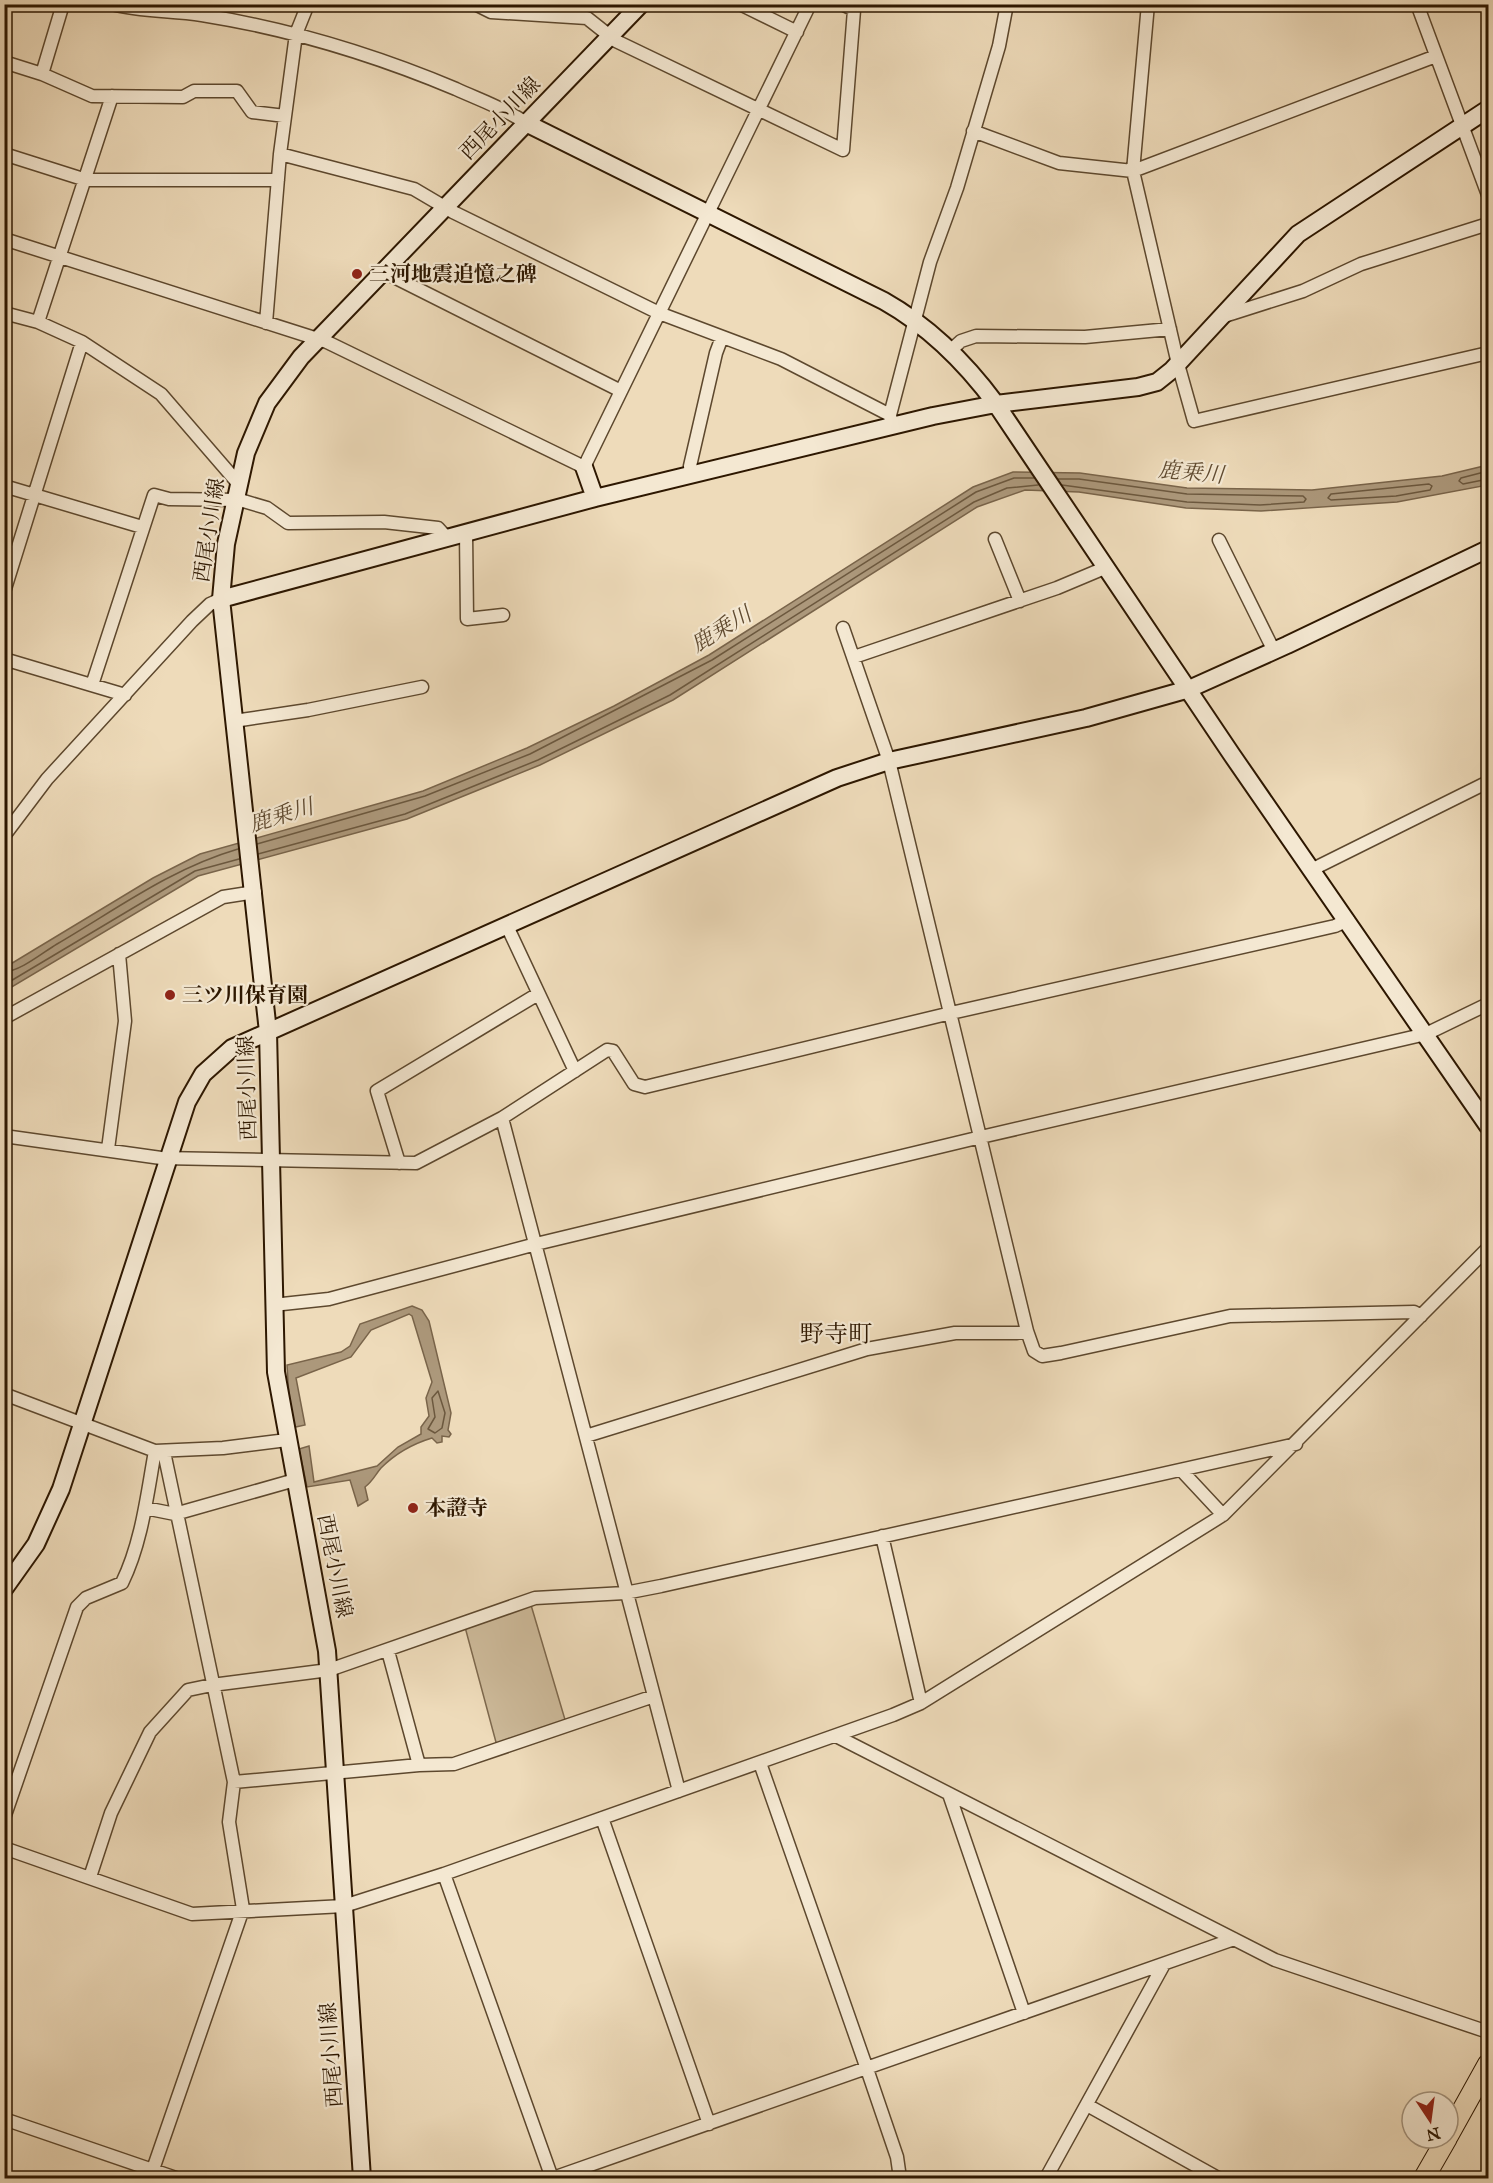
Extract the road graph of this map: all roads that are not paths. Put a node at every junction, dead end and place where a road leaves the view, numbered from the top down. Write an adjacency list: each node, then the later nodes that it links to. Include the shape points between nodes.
1 (63, 4): 18 (street)
2 (308, 4): 14 (street)
3 (475, 4): 15 (street, via 491,12 586,18)
4 (641, 4): 15 (street, 西尾小川線)
5 (740, 4): 13 (street)
6 (810, 4): 13 (street)
7 (842, 4): 21 (street, via 854,10 843,150)
8 (1007, 4): 25 (street, via 999,46)
9 (1148, 4): 28 (street)
10 (1417, 4): 16 (street)
11 (114, 5): 12 (street)
12 (205, 10): 14 (street)
13 (797, 32): 21 (street)
14 (296, 34): 22 (street); 23 (street, via 392,62 505,110)
15 (609, 37): 21 (street); 23 (street, 西尾小川線)
16 (1436, 56): 24 (street); 28 (street)
17 (4, 62): 18 (street)
18 (42, 74): 19 (street, via 85,94)
19 (112, 96): 22 (street, via 183,97 194,91 237,92 252,112); 29 (street)
20 (1488, 109): 24 (street)
21 (758, 111): 33 (street)
22 (285, 116): 27 (street)
23 (526, 123): 32 (street, 西尾小川線); 33 (street)
24 (1462, 126): 31 (street); 40 (street, via 1298,234)
25 (973, 131): 28 (street, via 1059,163); 41 (street, via 930,261)
26 (4, 154): 29 (street)
27 (280, 154): 30 (street); 32 (street, via 409,187)
28 (1133, 171): 44 (street)
29 (86, 180): 30 (street); 36 (street)
30 (278, 180): 43 (street)
31 (1488, 195)
32 (445, 207): 37 (street, 西尾小川線); 39 (street)
33 (707, 214): 39 (street); 41 (street)
34 (1488, 224): 40 (street, via 1361,264 1303,291)
35 (4, 239): 36 (street)
36 (59, 257): 42 (street); 43 (street)
37 (384, 272): 46 (street, 西尾小川線); 51 (street)
38 (4, 313): 42 (street)
39 (658, 313): 45 (street); 51 (street)
40 (1219, 317): 50 (street)
41 (916, 319): 48 (street); 53 (street)
42 (38, 322): 47 (street)
43 (266, 323): 46 (street)
44 (1170, 329): 48 (street, via 1085,337 976,336 960,341); 50 (street)
45 (722, 337): 53 (street, via 820,377); 55 (street)
46 (318, 340): 54 (street); 56 (street, 西尾小川線, via 287,373 267,403)
47 (82, 342): 56 (street, via 161,394); 58 (street)
48 (951, 350): 52 (street)
49 (1488, 353): 50 (street, via 1194,422)
50 (1178, 364): 52 (street, via 1148,385)
51 (621, 391): 54 (street)
52 (996, 404): 53 (street); 67 (street)
53 (891, 421): 55 (street)
54 (584, 467): 59 (street)
55 (691, 475): 59 (street)
56 (237, 482): 60 (street, 西尾小川線)
57 (4, 486): 58 (street)
58 (34, 495): 61 (street); 68 (street)
59 (595, 498): 62 (street)
60 (234, 499): 61 (street, via 169,499 154,495); 63 (street, via 267,508 288,523 384,522 438,528); 69 (street, 西尾小川線)
61 (142, 528): 76 (street)
62 (466, 533): 63 (street); 71 (street, via 467,619)
63 (447, 538): 69 (street)
64 (994, 539): 70 (street)
65 (1219, 540): 73 (street)
66 (1488, 549): 73 (street)
67 (1107, 567): 70 (street); 78 (street)
68 (4, 592)
69 (221, 599): 79 (street, via 192,621); 80 (street, 西尾小川線)
70 (1020, 601): 74 (street)
71 (503, 615)
72 (843, 628): 74 (street)
73 (1274, 651): 78 (street)
74 (854, 657): 81 (street)
75 (4, 658): 76 (street)
76 (92, 685): 79 (street)
77 (422, 687): 80 (street)
78 (1189, 689): 81 (street, via 1086,718); 84 (street)
79 (125, 695): 83 (street, via 47,779)
80 (234, 721): 85 (street, 西尾小川線)
81 (889, 761): 87 (street, via 808,789); 91 (street)
82 (1488, 782): 84 (street)
83 (4, 836)
84 (1313, 869): 86 (street)
85 (254, 888): 88 (street, via 223,897); 93 (street, 西尾小川線)
86 (1348, 920): 91 (street); 94 (street)
87 (507, 926): 89 (street); 93 (street)
88 (119, 954): 92 (street); 100 (street, via 125,1021)
89 (538, 994): 95 (street); 103 (street, via 377,1091)
90 (1488, 1004): 94 (street)
91 (951, 1013): 95 (street, via 645,1087 634,1084 610,1050); 99 (street)
92 (4, 1018)
93 (268, 1032): 101 (street, via 232,1048 203,1074 191,1091); 102 (street, 西尾小川線)
94 (1426, 1034): 97 (street); 99 (street)
95 (575, 1071): 96 (street)
96 (502, 1118): 103 (street, via 421,1161); 104 (street)
97 (1488, 1126)
98 (4, 1136): 100 (street)
99 (981, 1137): 104 (street); 108 (street)
100 (108, 1149): 101 (street)
101 (170, 1158): 102 (street); 110 (street)
102 (272, 1160): 103 (street); 106 (street, 西尾小川線)
103 (399, 1163)
104 (536, 1244): 106 (street, via 329,1299); 111 (street)
105 (1488, 1248): 107 (street)
106 (273, 1305): 112 (street, 西尾小川線, via 276,1372)
107 (1421, 1316): 108 (street, via 1414,1312 1230,1316 1042,1356 1034,1351); 113 (street)
108 (1027, 1331): 111 (street, via 955,1333 867,1349)
109 (4, 1394): 110 (street)
110 (82, 1423): 114 (street); 121 (street, via 52,1511 36,1544)
111 (586, 1436): 122 (street)
112 (287, 1440): 114 (street); 116 (street, 西尾小川線)
113 (1297, 1443): 115 (street); 119 (street)
114 (159, 1451): 117 (street); 118 (street)
115 (1181, 1470): 119 (street); 120 (street)
116 (295, 1480): 118 (street); 124 (street, 西尾小川線)
117 (145, 1508): 118 (street); 135 (street, via 122,1582 77,1607)
118 (175, 1514): 125 (street)
119 (1223, 1515): 127 (street)
120 (882, 1536): 122 (street); 127 (street)
121 (7, 1583)
122 (625, 1593): 123 (street, via 535,1598); 126 (street)
123 (388, 1651): 124 (street); 130 (street)
124 (329, 1670): 125 (street); 131 (street, 西尾小川線)
125 (212, 1685): 132 (street); 139 (street, via 188,1690 150,1732 111,1813)
126 (654, 1696): 130 (street, via 454,1764); 133 (street)
127 (921, 1702): 128 (street)
128 (836, 1736): 129 (street); 134 (street)
129 (760, 1763): 133 (street); 147 (street)
130 (419, 1765): 131 (street)
131 (336, 1773): 132 (street); 140 (street, 西尾小川線)
132 (234, 1782): 141 (street, via 229,1822)
133 (679, 1791): 136 (street)
134 (949, 1794): 142 (street); 144 (street)
135 (4, 1818)
136 (602, 1818): 138 (street); 151 (street)
137 (4, 1848): 139 (street)
138 (444, 1874): 140 (street); 156 (street)
139 (90, 1877): 141 (street, via 192,1914)
140 (344, 1906): 141 (street); 155 (street, 西尾小川線)
141 (242, 1913): 153 (street)
142 (1234, 1939): 143 (street); 145 (street, via 1291,1966)
143 (1163, 1966): 144 (street); 148 (street)
144 (1024, 2013): 147 (street)
145 (1488, 2032)
146 (1488, 2064): 149 (main road)
147 (867, 2069): 151 (street); 157 (street, via 897,2157)
148 (1087, 2105): 158 (street); 159 (street)
149 (1460, 2114)
150 (4, 2119): 153 (street)
151 (710, 2124): 156 (street)
152 (1440, 2150): 160 (main road)
153 (152, 2175): 154 (street)
154 (176, 2178)
155 (362, 2178)
156 (553, 2178)
157 (900, 2178)
158 (1046, 2178)
159 (1218, 2178)
160 (1424, 2178)

